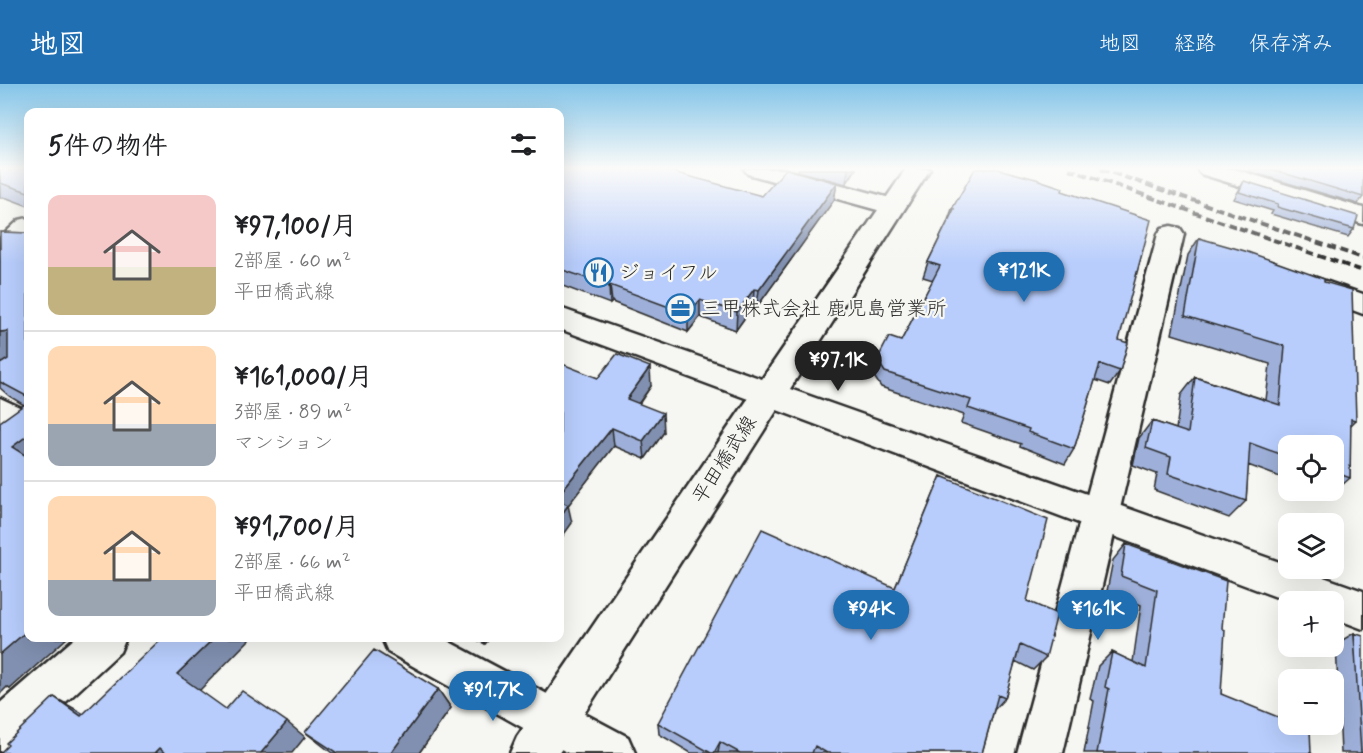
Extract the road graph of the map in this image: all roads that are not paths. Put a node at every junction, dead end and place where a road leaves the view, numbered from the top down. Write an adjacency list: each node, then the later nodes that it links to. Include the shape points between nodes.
1 (871, 200): 4 (street)
2 (896, 200): 4 (street, 平田橋武線)
3 (1311, 200): 5 (street)
4 (892, 206): 13 (street, 平田橋武線)
5 (1363, 216)
6 (24, 230): 8 (street)
7 (1171, 234): 15 (street)
8 (0, 253)
9 (1288, 276): 10 (street)
10 (1363, 303)
11 (564, 319): 13 (street)
12 (2, 392): 14 (street)
13 (769, 393): 15 (street); 20 (street, 平田橋武線)
14 (24, 421)
15 (1099, 515): 16 (street); 22 (street)
16 (1363, 610)
17 (101, 642): 19 (street)
18 (409, 642): 20 (street)
19 (0, 732)
20 (543, 737): 21 (street)
21 (612, 753)
22 (1040, 753)

